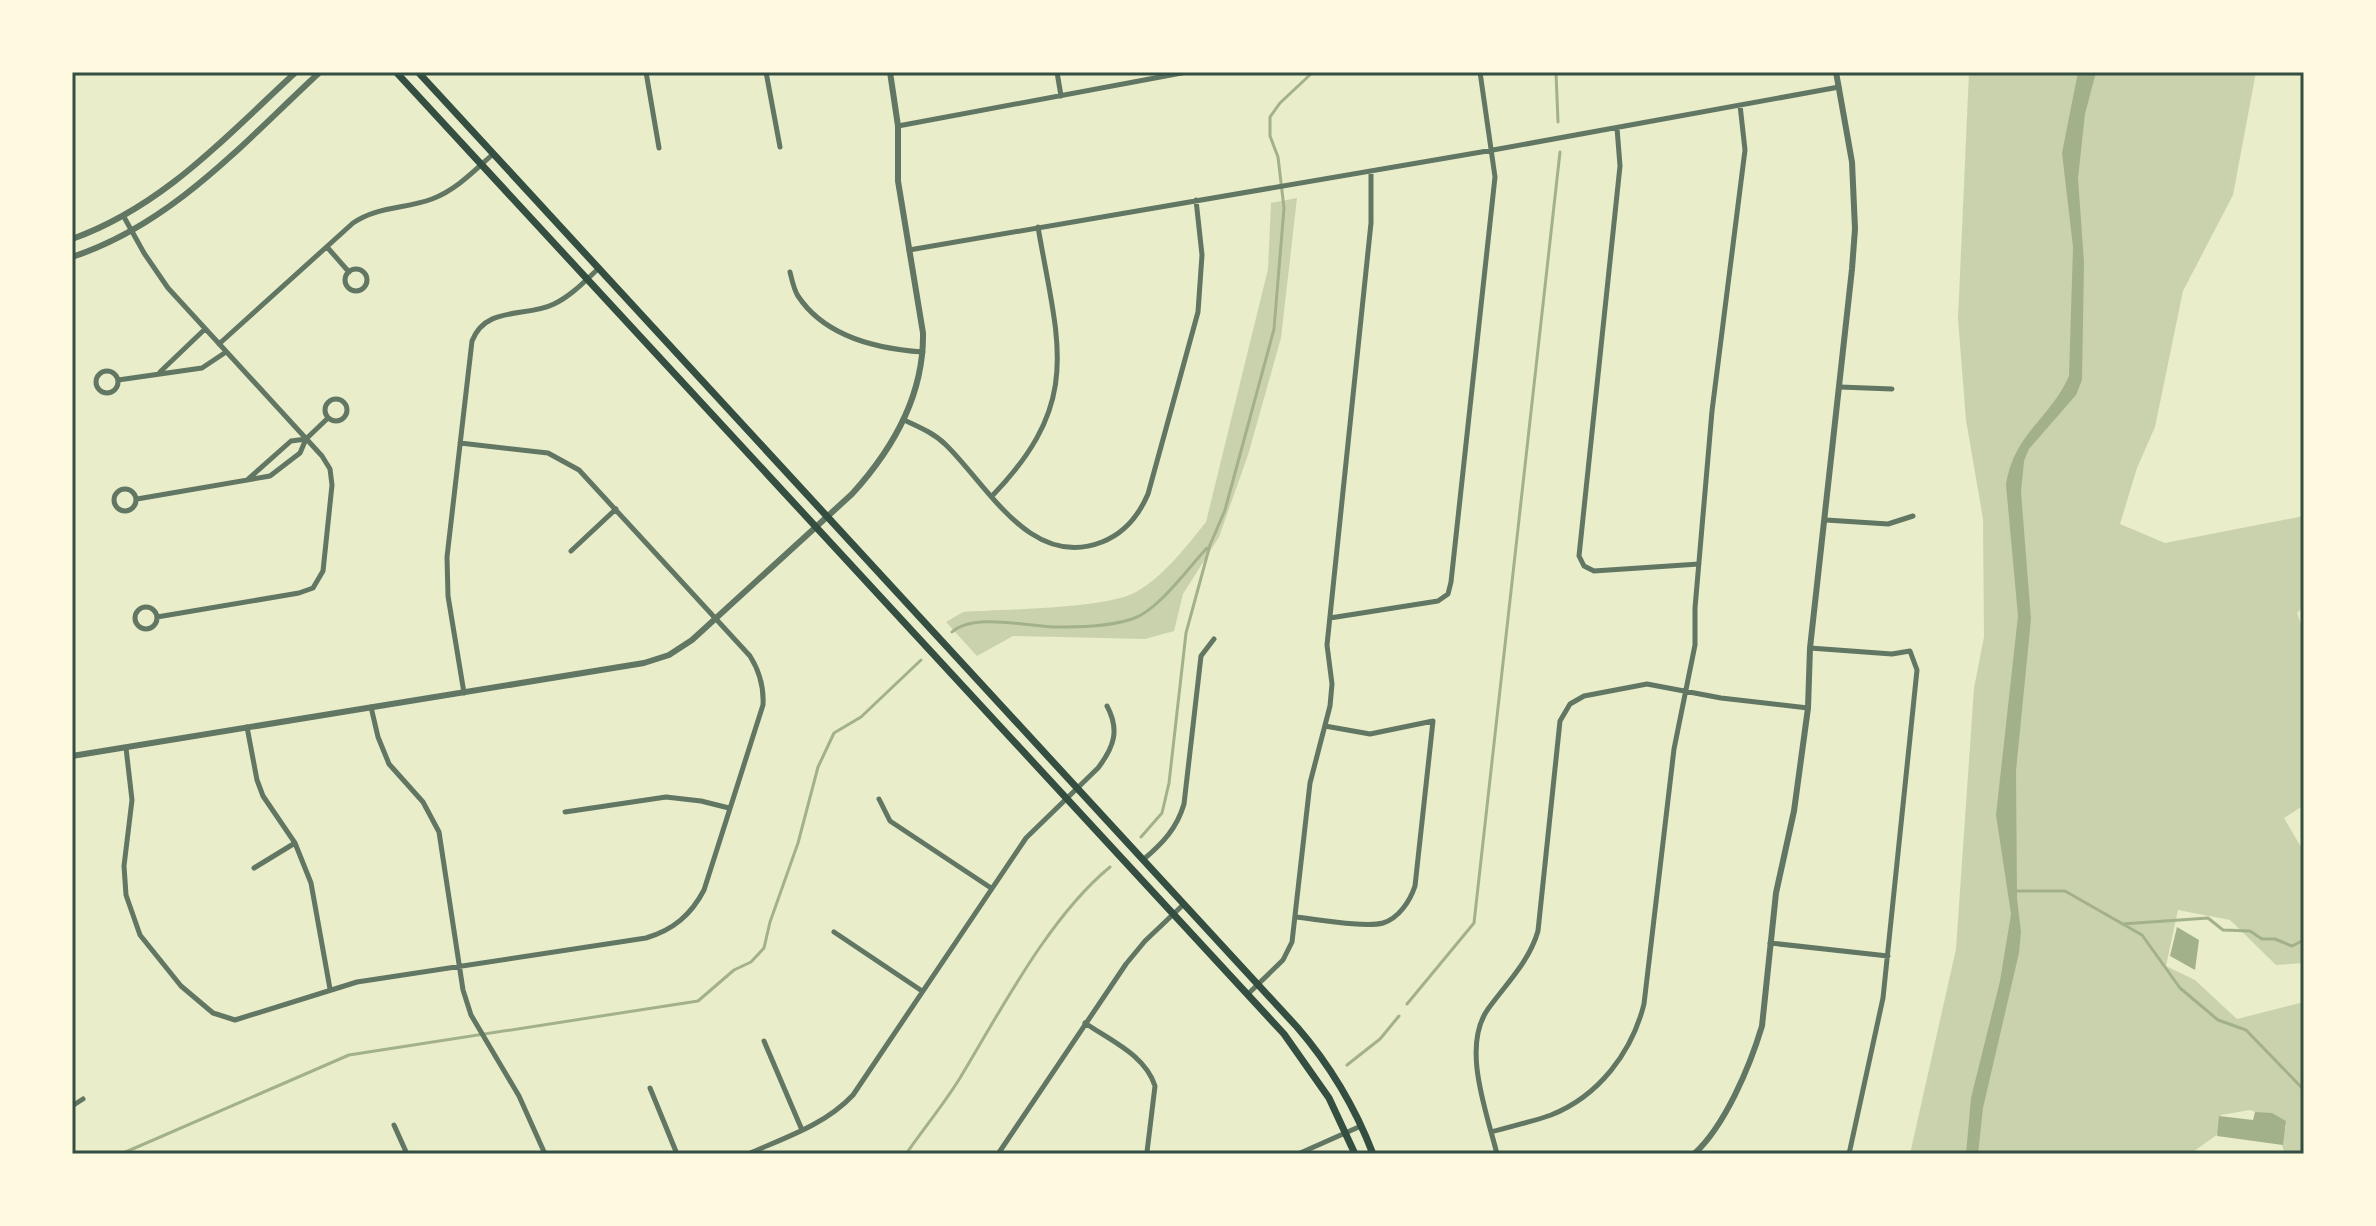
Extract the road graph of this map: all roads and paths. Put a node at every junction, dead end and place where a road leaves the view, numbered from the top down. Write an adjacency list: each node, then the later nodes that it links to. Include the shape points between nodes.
1 (296, 72): 25 (street, via 182,177)
2 (320, 72): 27 (street, via 194,189)
3 (396, 72): 22 (main road)
4 (418, 72): 21 (main road)
5 (646, 72): 19 (street)
6 (766, 72): 18 (street)
7 (890, 72): 16 (street)
8 (1057, 72): 14 (street)
9 (1187, 72): 12 (street)
10 (1480, 72): 20 (street)
11 (1836, 72): 13 (street)
12 (1178, 73): 14 (street)
13 (1839, 87): 15 (street); 42 (street, via 1852,162 1855,229)
14 (1061, 96): 16 (street)
15 (1740, 105): 17 (street); 57 (street, via 1745,150)
16 (898, 126): 30 (street, via 896,166)
17 (1617, 128): 20 (street); 57 (street, via 1620,166 1579,556 1594,571)
18 (780, 147)
19 (659, 148)
20 (1493, 150): 23 (street); 59 (street, via 1495,177 1448,594 1438,601)
21 (493, 154): 22 (street); 32 (main road)
22 (482, 165): 29 (street, via 439,196 368,214); 35 (main road)
23 (1371, 171): 24 (street); 59 (street, via 1371,223)
24 (1196, 200): 26 (street); 49 (street, via 1202,255 1198,312 1139,512 1112,538 1070,547 1032,536)
25 (124, 217): 27 (street); 28 (street)
26 (1038, 226): 30 (street); 49 (street, via 1056,332 1058,378 1035,446)
27 (132, 232): 31 (street); 36 (street, via 154,270)
28 (72, 239)
29 (327, 247): 33 (street); 37 (street)
30 (909, 250): 39 (street)
31 (72, 257)
32 (599, 268): 35 (street); 52 (main road)
33 (349, 272): 33 (street, via 347,287 364,289 364,272)
34 (790, 272): 39 (street, via 797,296 830,326 887,350)
35 (587, 279): 47 (street, via 552,305 494,317 477,331); 55 (main road)
36 (205, 329): 37 (street); 40 (street)
37 (219, 344): 38 (street)
38 (226, 352): 40 (street, via 202,368); 46 (street)
39 (923, 352): 45 (street)
40 (158, 374): 41 (street)
41 (118, 380): 41 (street, via 104,371 95,382 107,393)
42 (1840, 387): 43 (street); 54 (street)
43 (1892, 389)
44 (328, 418): 44 (street, via 344,418 344,402 327,403); 46 (street)
45 (904, 420): 49 (street, via 938,439); 52 (street, via 870,474)
46 (306, 439): 48 (street, via 291,441); 48 (street, via 300,453 277,473); 58 (street, via 332,477 323,571 316,584 303,592)
47 (460, 443): 51 (street, via 548,453 588,479); 64 (street, via 446,577)
48 (247, 481): 50 (street)
49 (992, 496)
50 (137, 499): 50 (street, via 127,489 116,493 114,500 126,512)
51 (616, 509): 56 (street); 60 (street)
52 (828, 516): 55 (street); 72 (main road)
53 (1913, 516): 54 (street, via 1888,524)
54 (1826, 520): 62 (street)
55 (816, 528): 60 (street); 73 (main road)
56 (571, 551)
57 (1699, 564): 63 (street, via 1695,645)
58 (157, 617): 58 (street, via 143,607 135,619 147,630)
59 (1330, 618): 68 (street, via 1332,684)
60 (717, 619): 64 (street, via 657,660); 75 (street, via 750,656 763,691)
61 (1214, 639): 78 (street, via 1201,656 1184,804 1169,836)
62 (1810, 648): 67 (street); 86 (street, via 1910,651 1917,670)
63 (1686, 690): 67 (street); 100 (street, via 1637,1030 1613,1068 1577,1101 1553,1114); 100 (street, via 1647,684 1584,696 1570,704 1560,721 1538,931 1528,957 1478,1030 1475,1062)
64 (464, 693): 66 (street)
65 (1107, 706): 72 (street, via 1116,729 1114,742)
66 (371, 707): 69 (street); 87 (street, via 389,764 423,802 439,832)
67 (1808, 708): 85 (street)
68 (1324, 726): 83 (street, via 1310,783); 83 (street, via 1370,734 1433,721 1415,886 1399,913 1384,923)
69 (247, 727): 70 (street); 77 (street, via 263,796)
70 (126, 748): 71 (street); 89 (street, via 132,800 126,895 140,935 157,959 194,999 230,1020)
71 (72, 756)
72 (1078, 787): 73 (street); 78 (main road)
73 (1066, 798): 80 (street, via 1026,838); 82 (main road)
74 (879, 799): 80 (street, via 890,821)
75 (729, 808): 76 (street, via 666,797); 87 (street, via 704,890 673,927 646,938)
76 (565, 812)
77 (295, 843): 79 (street); 89 (street, via 315,898)
78 (1144, 859): 81 (main road)
79 (254, 868)
80 (991, 888): 90 (street)
81 (1184, 904): 82 (street); 88 (main road)
82 (1173, 915): 91 (main road); 92 (street, via 1135,952)
83 (1295, 917): 88 (street, via 1283,960)
84 (834, 932): 90 (street)
85 (1770, 943): 86 (street); 112 (street, via 1755,1048 1735,1093)
86 (1888, 956): 113 (street)
87 (459, 966): 89 (street); 104 (street, via 466,1003)
88 (1259, 985): 91 (street); 98 (main road, via 1327,1064)
89 (330, 989)
90 (922, 991): 99 (street, via 853,1095 830,1116)
91 (1247, 995): 101 (main road, via 1304,1060)
92 (1085, 1023): 102 (street, via 1141,1061 1152,1076); 107 (street)
93 (764, 1041): 99 (street)
94 (650, 1088): 105 (street)
95 (83, 1099): 96 (street)
96 (72, 1106)
97 (394, 1125): 103 (street)
98 (1361, 1126): 101 (street); 110 (main road)
99 (802, 1130): 106 (street)
100 (1491, 1132): 111 (street)
101 (1346, 1133): 108 (street); 109 (main road)
102 (1147, 1152)
103 (407, 1154)
104 (545, 1154)
105 (677, 1154)
106 (748, 1154)
107 (998, 1154)
108 (1298, 1154)
109 (1355, 1154)
110 (1373, 1154)
111 (1497, 1154)
112 (1694, 1154)
113 (1849, 1154)

